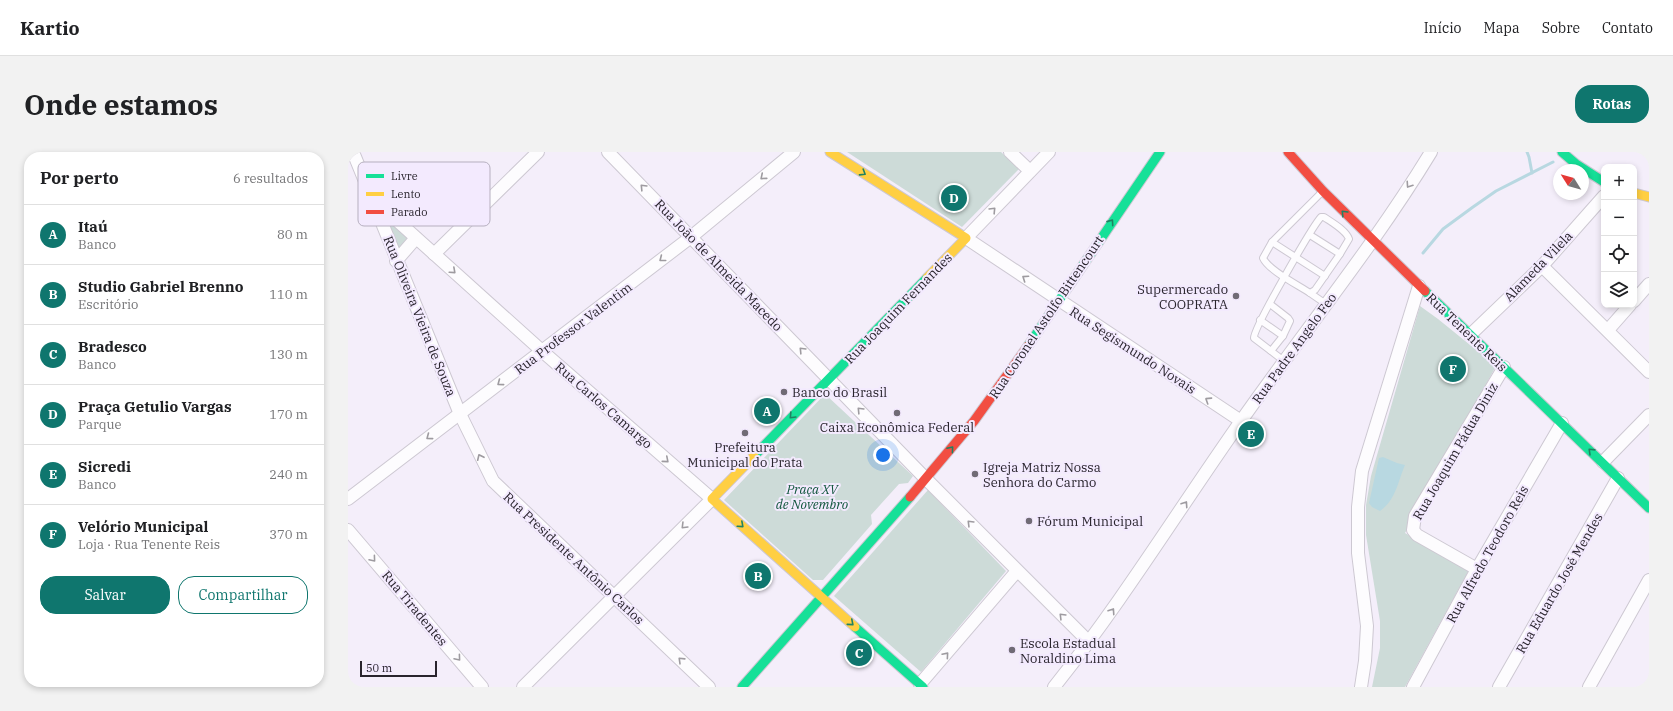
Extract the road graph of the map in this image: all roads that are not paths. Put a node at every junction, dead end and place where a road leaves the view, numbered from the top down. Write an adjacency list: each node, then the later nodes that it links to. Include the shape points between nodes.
1 (353, 152): 12 (street, Rua Oliveira Vieira de Souza)
2 (538, 152): 18 (street)
3 (608, 152): 24 (street, Rua João de Almeida Macedo, one-way to 3)
4 (794, 152): 24 (street, Rua Professor Valentim, one-way to 24)
5 (830, 152): 26 (street, one-way to 26)
6 (1010, 152): 13 (street)
7 (1049, 152): 13 (street)
8 (1160, 152): 40 (street, Rua Coronel Astolfo Bittencourt, one-way to 8)
9 (1431, 152): 27 (street, Rua Padre Angelo Feo, one-way to 27)
10 (1562, 152): 14 (street)
11 (1295, 154): 15 (street, Rua Tenente Reis)
12 (358, 164)
13 (1030, 171): 26 (street, one-way to 13)
14 (1601, 180)
15 (1323, 191): 27 (street, Rua Tenente Reis, one-way to 15); 28 (lane)
16 (1637, 194): 17 (street)
17 (1649, 197)
18 (490, 199)
19 (1601, 199): 33 (street, Alameda Vilela)
20 (383, 226): 32 (street, Rua Oliveira Vieira de Souza)
21 (403, 226): 25 (street, Rua Carlos Camargo)
22 (463, 226): 29 (street)
23 (1310, 235): 30 (lane); 30 (lane, via 1319,220 1324,217 1348,235 1349,239); 31 (lane)
24 (691, 237): 48 (street, Rua Professor Valentim, one-way to 48); 53 (street, Rua João de Almeida Macedo, one-way to 24)
25 (416, 238): 29 (street, Rua Carlos Camargo); 32 (street)
26 (966, 238): 40 (street, Rua Segismundo Novais, one-way to 26); 53 (street, Rua Joaquim Fernandes)
27 (1372, 240): 37 (street, Rua Tenente Reis); 42 (street, Rua Padre Angelo Feo)
28 (1272, 242): 31 (lane); 35 (lane, via 1263,260)
29 (434, 254): 48 (street, Rua Carlos Camargo, one-way to 48)
30 (1340, 254): 34 (lane)
31 (1296, 258): 34 (lane); 35 (lane)
32 (396, 261): 54 (street, Rua Oliveira Vieira de Souza)
33 (1542, 266): 45 (street); 46 (street, Alameda Vilela)
34 (1325, 276): 38 (lane, via 1315,290)
35 (1286, 277): 38 (lane); 41 (lane)
36 (1649, 284): 39 (street)
37 (1419, 286): 46 (street, Rua Tenente Reis); 77 (street, via 1362,471 1358,507 1358,553 1367,626)
38 (1310, 292): 42 (lane)
39 (1637, 298)
40 (1057, 300): 56 (street, Rua Segismundo Novais, one-way to 40); 60 (street, Rua Coronel Astolfo Bittencourt, one-way to 40, via 986,404)
41 (1270, 304): 44 (lane); 47 (lane, via 1290,321)
42 (1326, 304): 50 (street, Rua Padre Angelo Feo)
43 (1627, 308): 45 (street)
44 (1260, 320): 47 (lane); 49 (lane, via 1254,338)
45 (1608, 330): 52 (street)
46 (1470, 335): 51 (street, Rua Tenente Reis)
47 (1283, 336): 49 (lane)
48 (542, 351): 54 (street, Rua Professor Valentim, one-way to 54); 62 (street, Rua Carlos Camargo, one-way to 62)
49 (1271, 351): 50 (lane)
50 (1284, 361): 56 (street, Rua Padre Angelo Feo)
51 (1504, 367): 57 (street, Rua Tenente Reis); 65 (street, Rua Joaquim Pádua Diniz, via 1415,516 1413,530 1417,535)
52 (1649, 372)
53 (829, 378): 60 (street, one-way to 53); 62 (street, one-way to 62)
54 (460, 414): 61 (street, Rua Professor Valentim, one-way to 61); 68 (street, Rua Presidente Antônio Carlos, one-way to 54, via 493,481)
55 (1649, 415): 58 (street)
56 (1241, 422): 70 (street, Rua Padre Angelo Feo, one-way to 56)
57 (1562, 423): 58 (street, Rua Tenente Reis, one-way to 57); 65 (street, Rua Alfredo Teodoro Reis)
58 (1603, 462): 59 (street, Rua Tenente Reis)
59 (1618, 478): 63 (street, Rua Tenente Reis); 79 (street, Rua Eduardo José Mendes)
60 (926, 479): 66 (street, one-way to 60); 69 (street)
61 (348, 499)
62 (712, 499): 68 (street, one-way to 68); 69 (street, one-way to 69)
63 (1649, 508)
64 (348, 530): 72 (street, Rua Tiradentes, one-way to 72)
65 (1477, 569): 78 (street, Rua Alfredo Teodoro Reis)
66 (1017, 571): 70 (street, one-way to 66); 71 (street, one-way to 66)
67 (1649, 580): 80 (street)
68 (614, 596): 73 (street); 74 (street, Rua Presidente Antônio Carlos, one-way to 68)
69 (821, 597): 71 (street, one-way to 71); 75 (street)
70 (1090, 643): 76 (street)
71 (922, 686)
72 (482, 687)
73 (522, 687)
74 (710, 687)
75 (742, 687)
76 (1054, 687)
77 (1361, 687)
78 (1413, 687)
79 (1499, 687)
80 (1589, 687)

